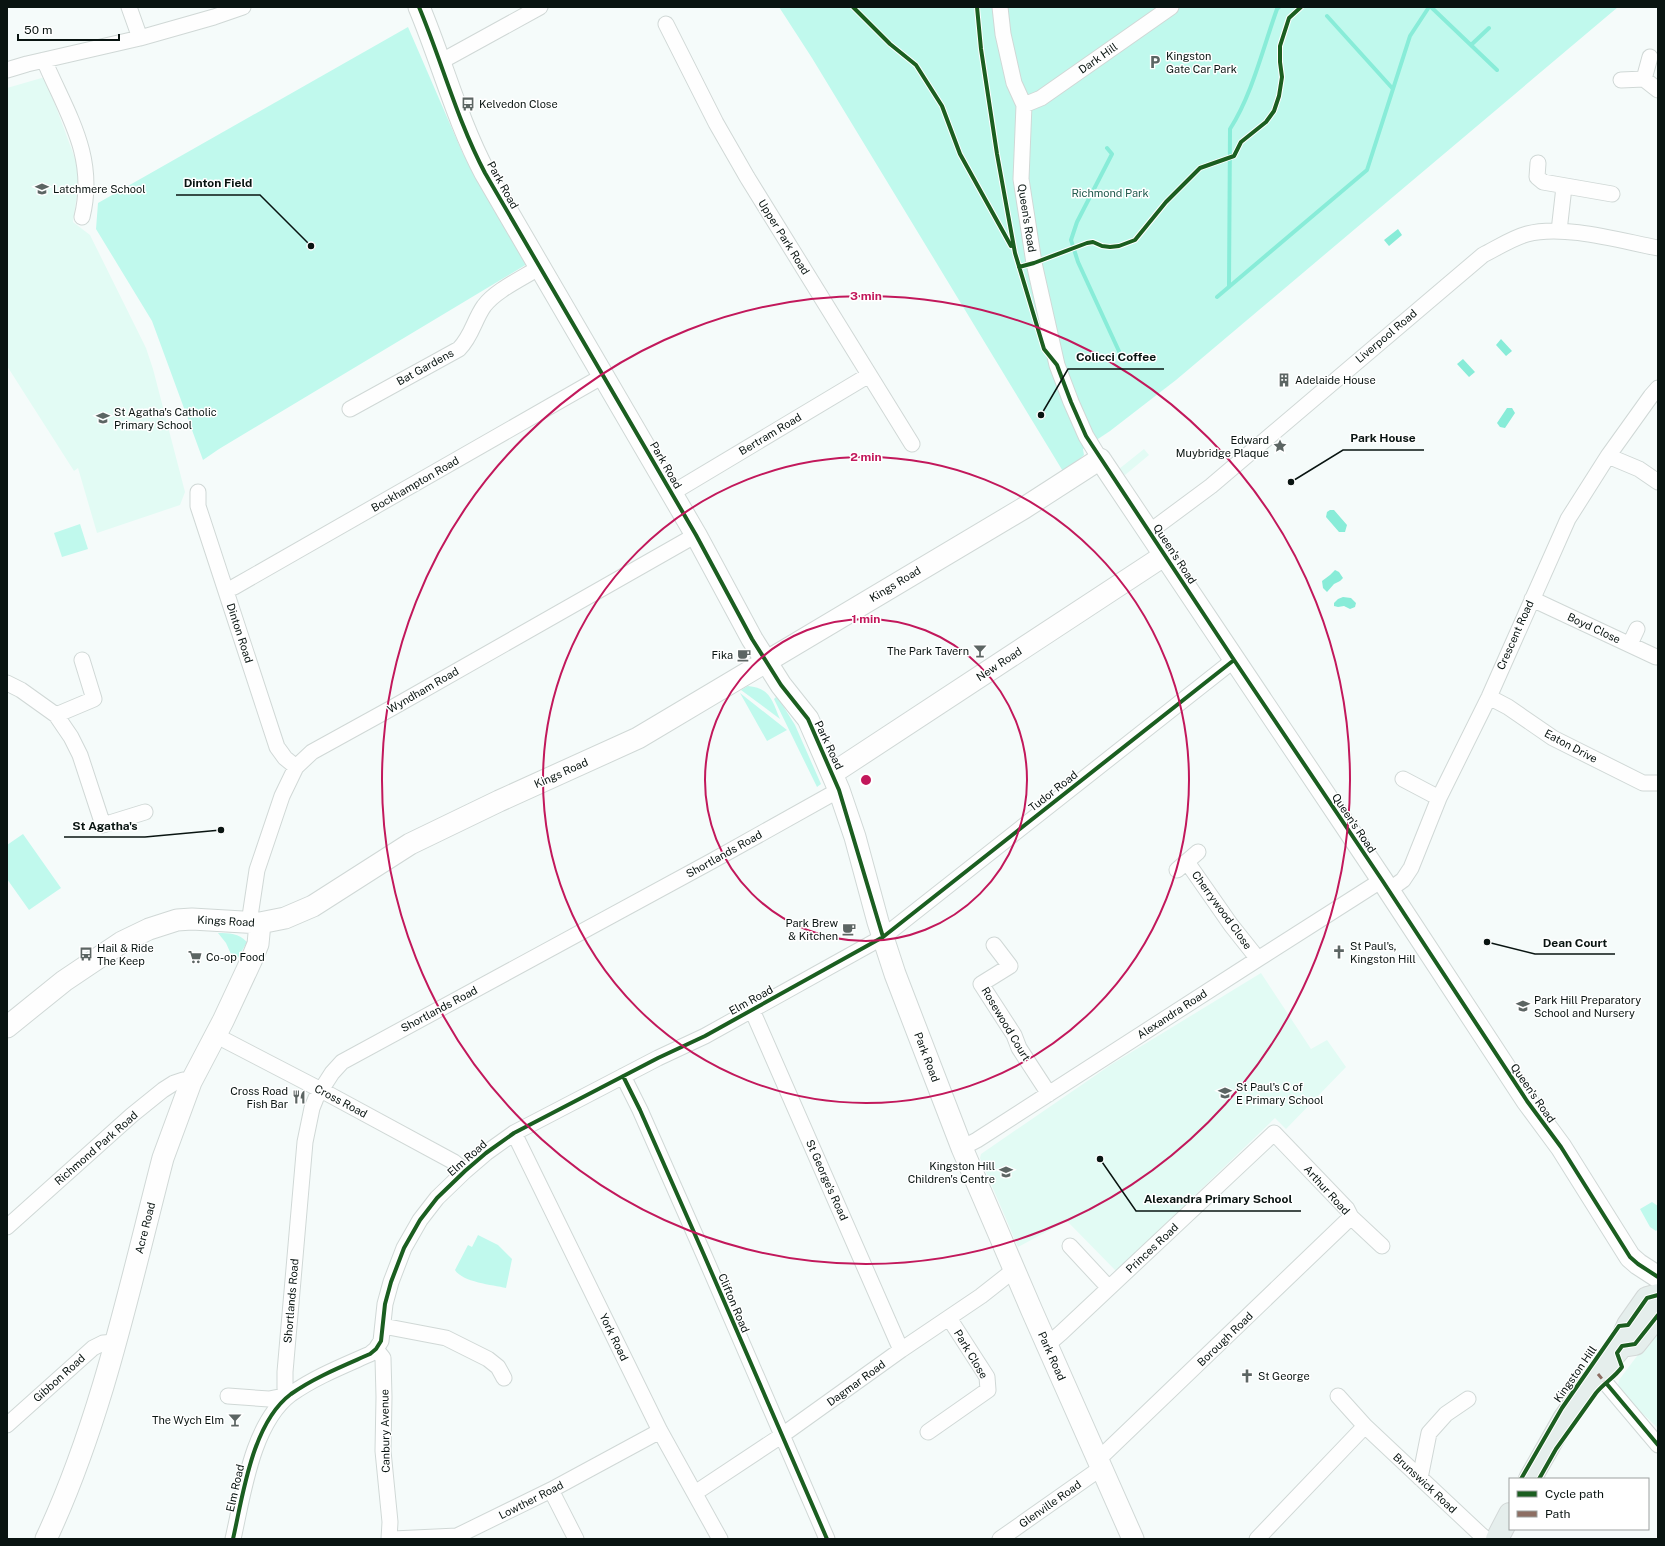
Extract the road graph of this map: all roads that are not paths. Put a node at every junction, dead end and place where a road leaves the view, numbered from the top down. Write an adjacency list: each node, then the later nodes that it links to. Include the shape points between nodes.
1 (128, 7): 8 (street)
2 (243, 7): 8 (street)
3 (419, 7): 11 (street, Park Road)
4 (540, 7): 11 (street)
5 (1000, 7): 16 (street, Queen's Road, via 1014,83)
6 (1171, 7): 16 (street, Dark Hill, via 1041,98)
7 (666, 24): 24 (street, Upper Park Road, via 716,123 747,177)
8 (140, 38): 10 (street)
9 (1650, 56): 14 (street)
10 (44, 60): 12 (street); 20 (street, via 79,138 86,170 86,199)
11 (440, 62): 23 (street, Park Road, via 472,148)
12 (7, 70)
13 (1621, 80): 14 (street)
14 (1644, 80): 15 (street)
15 (1658, 90)
16 (1024, 105): 29 (street, Queen's Road, via 1021,179 1034,263 1057,365 1071,402)
17 (1538, 163): 18 (street, via 1538,180)
18 (1564, 187): 19 (street); 21 (street)
19 (1612, 194)
20 (82, 217)
21 (1559, 231): 22 (street, Liverpool Road); 34 (street, Liverpool Road, via 1528,234 1483,255 1211,486)
22 (1658, 248)
23 (540, 267): 25 (street, Park Road); 27 (street, Bat Gardens, via 491,299 480,312 468,340 459,349)
24 (869, 375): 28 (street, Upper Park Road); 33 (street, Bertram Road)
25 (603, 376): 33 (street, Park Road); 37 (street, Bockhampton Road, via 234,588)
26 (1658, 388): 30 (street, Crescent Road)
27 (350, 409)
28 (912, 444)
29 (1096, 452): 34 (street, Queen's Road); 44 (street, Kings Road, via 1024,508)
30 (1608, 456): 31 (street, via 1640,469); 38 (street, Crescent Road, via 1568,520)
31 (1658, 482)
32 (198, 492): 37 (street, Dinton Road, via 198,506)
33 (672, 494): 35 (street, Park Road)
34 (1149, 532): 36 (street, Queen's Road)
35 (696, 535): 44 (street, Park Road); 48 (street, Wyndham Road, via 326,743)
36 (1165, 555): 43 (street, Queen's Road); 50 (street, New Road)
37 (226, 590): 48 (street, Dinton Road, via 277,747)
38 (1532, 599): 40 (street, Boyd Close); 46 (street, Crescent Road)
39 (1638, 629): 40 (street)
40 (1630, 644): 41 (street, Boyd Close)
41 (1656, 657)
42 (82, 660): 47 (street, via 94,699)
43 (1234, 660): 55 (street, Queen's Road); 57 (street, Tudor Road)
44 (766, 662): 50 (street, Park Road, via 808,719); 56 (street, Kings Road, via 638,738 410,844 313,906 285,918)
45 (7, 682): 47 (street)
46 (1488, 697): 51 (street, Eaton Drive, via 1508,707 1553,738 1643,783); 52 (street, Crescent Road)
47 (56, 715): 53 (street, via 71,736 80,755 103,825)
48 (296, 767): 56 (street, Wyndham Road, via 282,796 257,870)
49 (1403, 779): 52 (street)
50 (836, 782): 57 (street, Park Road); 65 (street, Shortlands Road, via 712,861 347,1059 332,1073)
51 (1658, 783)
52 (1439, 798): 55 (street, Crescent Road, via 1411,868 1403,880)
53 (145, 812)
54 (1198, 852): 59 (street, Cherrywood Close, via 1182,866)
55 (1386, 885): 59 (street, Alexandra Road); 76 (street, Queen's Road, via 1527,1101 1561,1147 1630,1257)
56 (254, 923): 61 (street, Kings Road, via 192,919 177,920 149,929 122,942); 62 (street, Acre Road, via 258,944)
57 (883, 937): 60 (street, Elm Road); 69 (street, Park Road)
58 (994, 945): 66 (street, Rosewood Court, via 1010,966 981,984)
59 (1258, 958): 66 (street, Alexandra Road)
60 (752, 1010): 63 (street, Elm Road); 86 (street, St George's Road)
61 (10, 1019)
62 (215, 1035): 64 (street, Acre Road); 65 (street, Cross Road)
63 (623, 1076): 67 (street, Elm Road); 97 (street, Clifton Road, via 704,1255)
64 (191, 1082): 72 (street, Richmond Park Road, via 183,1080 163,1090); 82 (street, Acre Road, via 163,1158)
65 (321, 1090): 70 (street, Cross Road, via 454,1162); 89 (street, Shortlands Road, via 312,1108 305,1142 285,1372 285,1388)
66 (1049, 1094): 69 (street, Alexandra Road)
67 (514, 1133): 70 (street, Elm Road); 95 (street, York Road)
68 (1274, 1133): 71 (street, Arthur Road, via 1347,1209); 77 (street, Princes Road)
69 (962, 1148): 75 (street, Park Road)
70 (465, 1171): 81 (street, Elm Road, via 437,1198 420,1220 404,1248 390,1282)
71 (1351, 1217): 74 (street, Arthur Road); 99 (street, Borough Road, via 1105,1453)
72 (7, 1226)
73 (1070, 1246): 77 (street)
74 (1382, 1246)
75 (1014, 1270): 80 (street, Dagmar Road); 83 (street, Park Road)
76 (1658, 1277)
77 (1109, 1288): 83 (street, Princes Road, via 1061,1333)
78 (1658, 1295): 84 (main road, Kingston Hill, via 1648,1298 1632,1318 1624,1334)
79 (1658, 1314): 84 (main road, Kingston Hill, via 1635,1344)
80 (949, 1318): 86 (street, Dagmar Road); 96 (street, Park Close, via 987,1377 988,1390)
81 (383, 1326): 85 (street, Elm Road, via 381,1341); 88 (street, via 446,1338 488,1359 498,1367)
82 (116, 1342): 93 (street, Gibbon Road, via 103,1343 93,1348); 105 (street, Acre Road, via 71,1480)
83 (1046, 1343): 99 (street, Park Road)
84 (1622, 1346): 87 (main road, Kingston Hill)
85 (376, 1350): 89 (street, Elm Road, via 308,1383); 107 (street, Canbury Avenue, via 383,1358 383,1451 390,1522)
86 (901, 1350): 97 (street, Dagmar Road)
87 (1598, 1374): 98 (street); 101 (main road, Kingston Hill, via 1564,1419)
88 (504, 1378)
89 (290, 1395): 90 (street, via 269,1399); 106 (street, Elm Road, via 276,1410 264,1429 250,1463)
90 (228, 1396)
91 (1338, 1396): 94 (street, Brunswick Road)
92 (1468, 1399): 100 (street, via 1446,1414 1429,1433)
93 (7, 1425)
94 (1365, 1426): 100 (street, Brunswick Road); 114 (street)
95 (660, 1431): 102 (street, Lowther Road); 103 (street, York Road)
96 (928, 1432)
97 (781, 1436): 103 (street, Dagmar Road); 111 (street, Clifton Road)
98 (1658, 1445)
99 (1099, 1464): 112 (street, Glenville Road); 113 (street, Park Road)
100 (1420, 1478): 115 (street, Brunswick Road)
101 (1531, 1478)
102 (551, 1490): 108 (street, Lowther Road, via 457,1536); 109 (street)
103 (695, 1493): 110 (street, York Road)
104 (1509, 1516): 116 (main road)
105 (46, 1539)
106 (233, 1539)
107 (389, 1539)
108 (393, 1539)
109 (576, 1539)
110 (720, 1539)
111 (827, 1539)
112 (1000, 1539)
113 (1133, 1539)
114 (1257, 1539)
115 (1486, 1539)
116 (1496, 1539)

